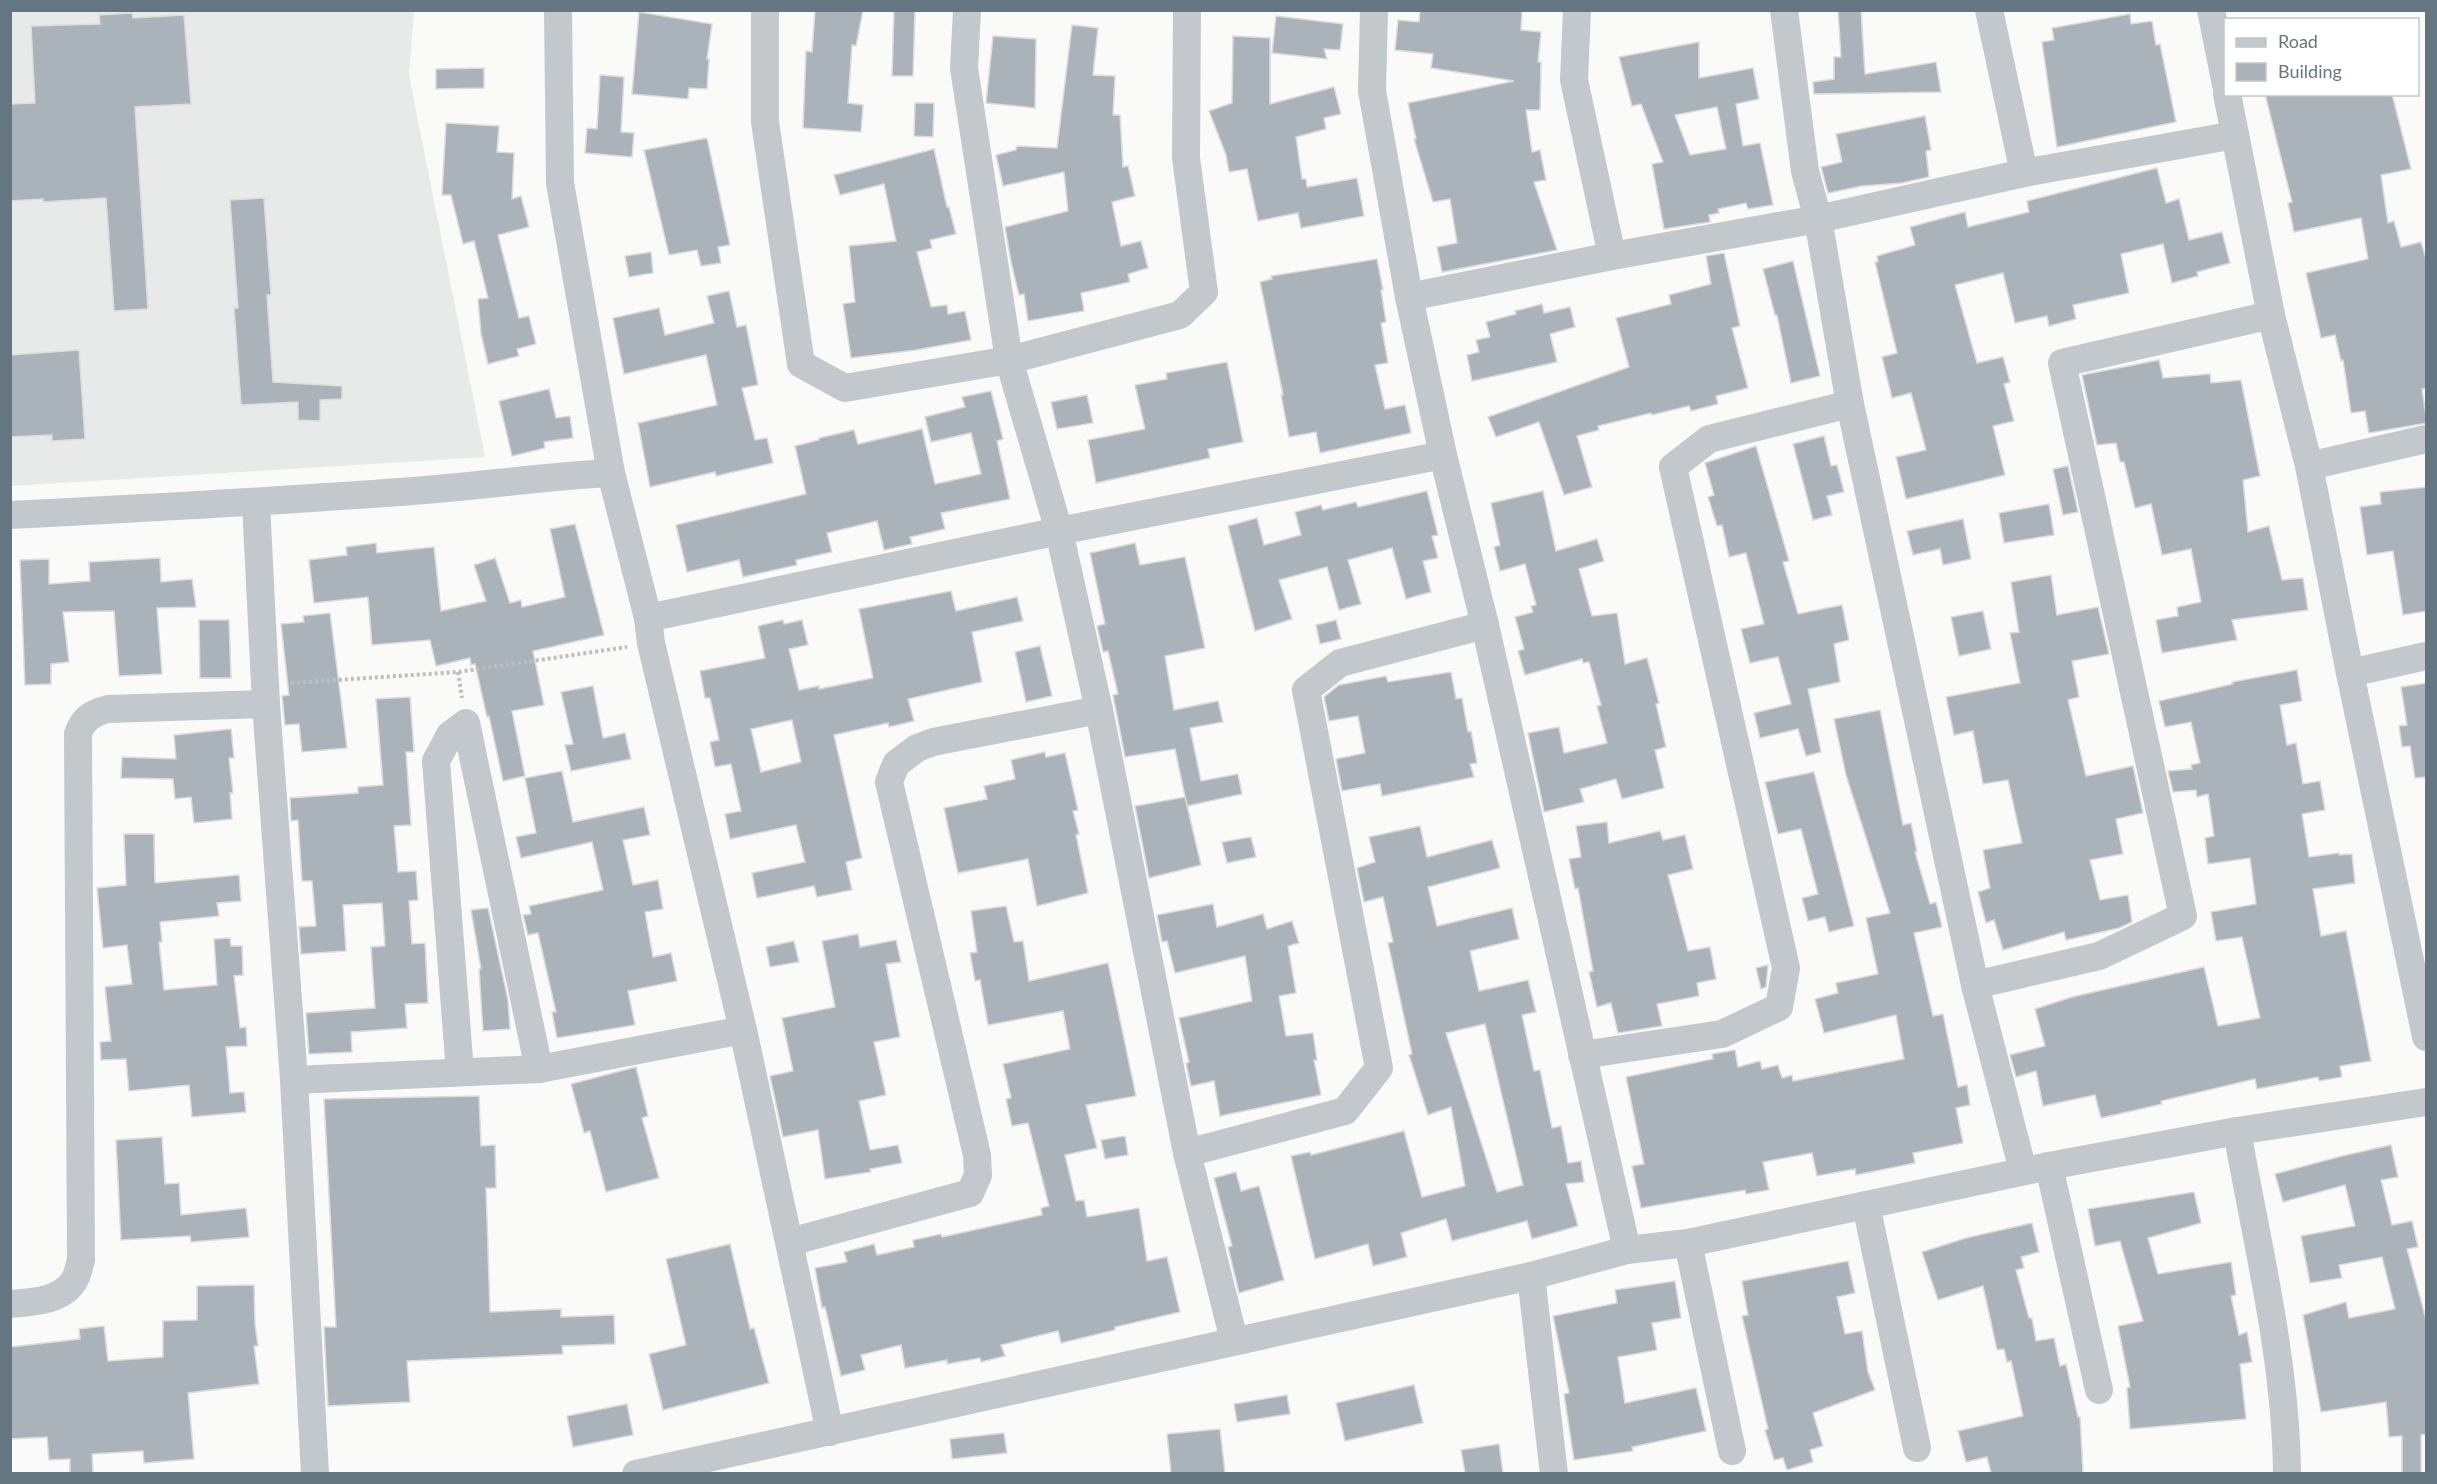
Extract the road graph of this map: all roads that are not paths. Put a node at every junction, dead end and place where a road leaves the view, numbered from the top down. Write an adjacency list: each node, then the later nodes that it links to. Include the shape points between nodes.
1 (558, 10): 23 (street, via 560,183)
2 (765, 10): 18 (street, via 765,122 801,364 845,388)
3 (967, 10): 18 (street, via 964,68)
4 (1187, 10): 18 (street, via 1186,158 1204,292 1180,315)
5 (1374, 10): 16 (street, via 1372,91)
6 (1576, 10): 15 (street, via 1574,80)
7 (1784, 10): 14 (street, via 1805,171)
8 (1989, 10): 13 (street)
9 (2211, 10): 10 (street)
10 (2224, 75)
11 (2227, 96): 12 (street)
12 (2235, 135): 13 (street); 17 (street)
13 (2024, 173): 14 (street)
14 (1818, 219): 15 (street); 19 (street)
15 (1612, 256): 16 (street)
16 (1409, 297): 21 (street)
17 (2271, 315): 22 (street); 33 (street, via 2062,363 2183,916 2099,956)
18 (1010, 360): 26 (street)
19 (1850, 404): 33 (street); 36 (street, via 1709,439 1673,467 1786,968 1779,1007 1722,1034)
20 (2427, 439): 22 (street)
21 (1443, 455): 26 (street); 27 (street)
22 (2309, 466): 30 (street)
23 (611, 473): 24 (street); 28 (street)
24 (256, 503): 25 (street); 31 (street)
25 (10, 515)
26 (1059, 531): 28 (street); 32 (street)
27 (1485, 625): 36 (street); 42 (street, via 1340,663 1306,690 1379,1068 1345,1111)
28 (650, 631): 34 (street)
29 (2427, 656): 30 (street)
30 (2350, 673): 35 (street)
31 (266, 694): 39 (street); 49 (street, via 108,710 94,713 82,723 78,734 81,1260 75,1279 63,1292 41,1302)
32 (1099, 710): 42 (street); 45 (street, via 933,742 917,748 896,764 889,782 977,1155 978,1175 970,1194)
33 (1975, 985): 43 (street)
34 (743, 1030): 37 (street); 45 (street)
35 (2427, 1037)
36 (1582, 1055): 47 (street)
37 (539, 1069): 38 (street); 38 (street, via 466,723 450,735 436,760)
38 (460, 1072): 39 (street)
39 (294, 1080): 55 (street)
40 (2427, 1102): 41 (street)
41 (2237, 1131): 43 (street); 58 (street, via 2274,1332)
42 (1187, 1153): 50 (street)
43 (2036, 1169): 44 (street); 51 (street)
44 (1866, 1205): 46 (street); 53 (street)
45 (790, 1242): 52 (street)
46 (1688, 1243): 47 (street); 54 (street)
47 (1627, 1250): 48 (street)
48 (1531, 1276): 50 (street); 57 (street)
49 (10, 1304)
50 (1234, 1340): 52 (street)
51 (2099, 1390)
52 (830, 1432): 56 (street)
53 (1917, 1448)
54 (1732, 1451)
55 (315, 1473)
56 (636, 1473)
57 (1554, 1473)
58 (2287, 1473)

